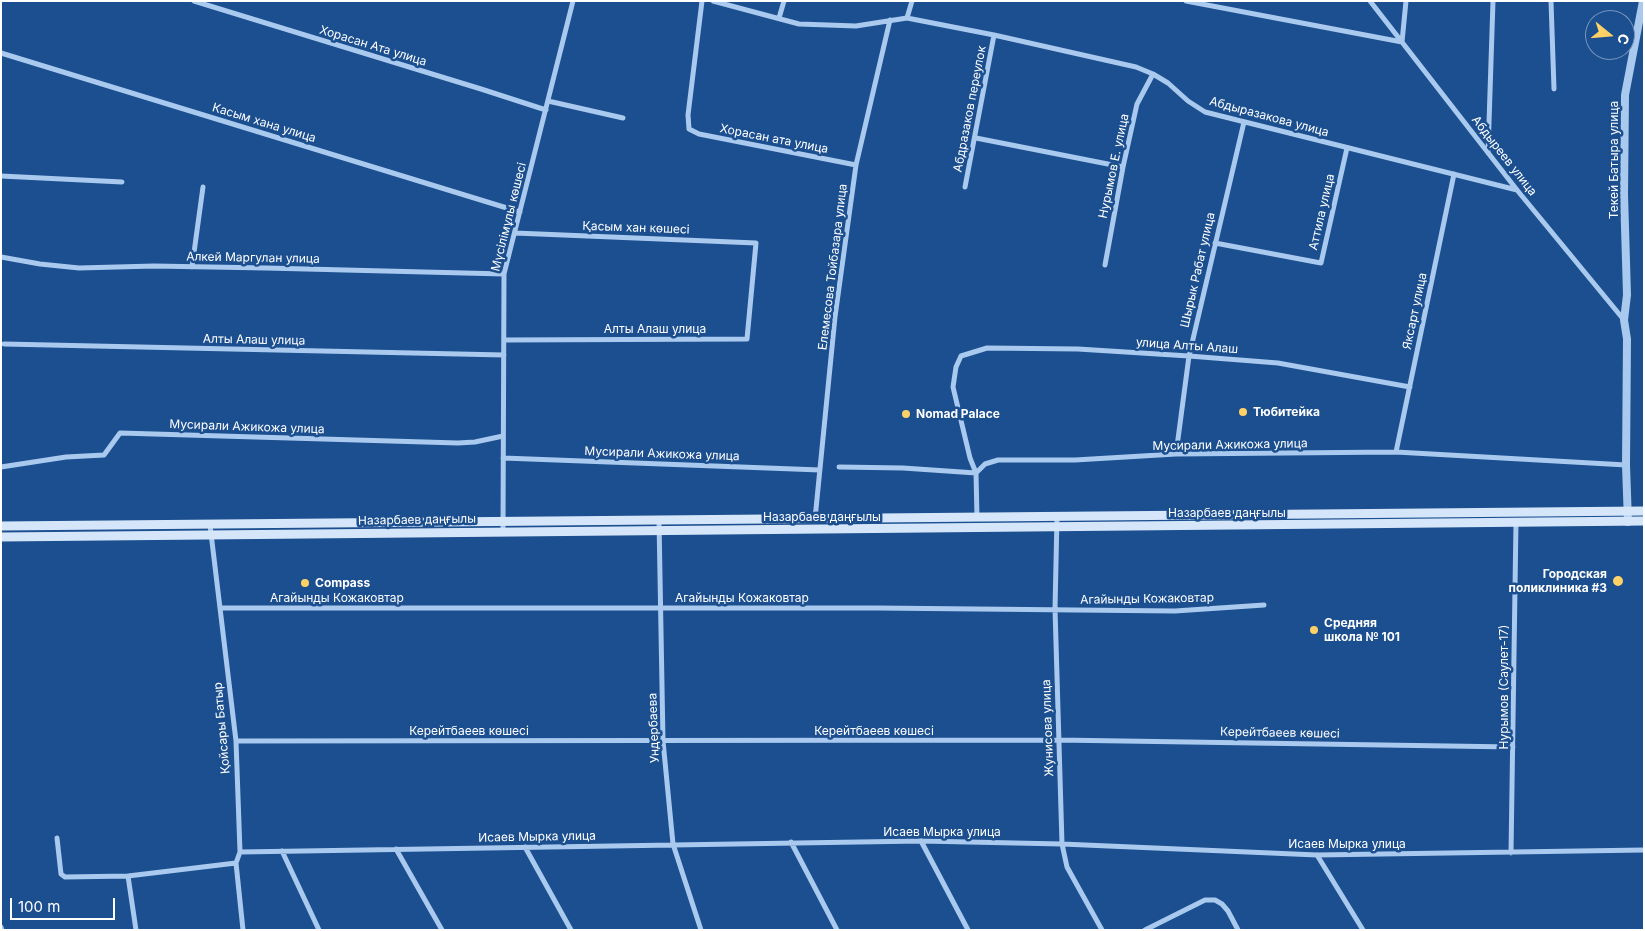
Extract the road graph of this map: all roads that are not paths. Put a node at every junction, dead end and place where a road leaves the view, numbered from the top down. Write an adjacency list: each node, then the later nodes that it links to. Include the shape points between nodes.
1 (194, 1): 22 (street, Хорасан Ата улица)
2 (573, 1): 21 (street, Мүсілімұлы көшесі)
3 (702, 1): 28 (street, Хорасан ата улица, via 689,129 699,134)
4 (713, 1): 13 (street, Абдыразакова улица)
5 (784, 1): 13 (street)
6 (912, 1): 14 (street)
7 (1186, 1): 17 (street)
8 (1370, 1): 17 (street, Абдыреев улица)
9 (1406, 1): 17 (street)
10 (1493, 1): 27 (street)
11 (1551, 1): 20 (street)
12 (1643, 1): 43 (street, Текей Батыра улица, via 1625,95 1627,295)
13 (779, 18): 15 (street, Абдыразакова улица, via 799,24 856,26)
14 (908, 18): 15 (street, Абдыразакова улица); 16 (street, Абдыразакова улица)
15 (890, 20): 28 (street, Елемесова Тойбазара улица)
16 (994, 35): 19 (street, Абдыразакова улица, via 1136,67); 25 (street, Абдразаков переулок)
17 (1402, 42): 27 (street, Абдыреев улица)
18 (1, 53): 36 (street, Касым хана улица)
19 (1153, 74): 24 (street, Абдыразакова улица, via 1206,112); 29 (street, Нурымов Е. улица, via 1137,104)
20 (1554, 89)
21 (548, 101): 22 (street, Мүсілімұлы көшесі); 23 (street)
22 (546, 110): 36 (street, Мүсілімұлы көшесі)
23 (623, 118)
24 (1244, 122): 26 (street, Абдыразакова улица); 38 (street, Шырык Рабат улица)
25 (976, 138): 29 (street); 34 (street, Абдразаков переулок)
26 (1347, 148): 30 (street, Абдыразакова улица); 38 (street, Аттила улица, via 1321,263)
27 (1488, 153): 35 (street, Абдыреев улица)
28 (856, 165): 57 (street, Елемесова Тойбазара улица, via 835,317)
29 (1123, 167): 40 (street, Нурымов Е. улица)
30 (1454, 174): 35 (street, Абдыразакова улица); 49 (street, Яксарт улица)
31 (1, 176): 32 (street)
32 (122, 182)
33 (202, 187): 41 (street)
34 (966, 187)
35 (1517, 190): 43 (street, Абдыреев улица)
36 (520, 212): 37 (street, Мүсілімұлы көшесі)
37 (515, 233): 42 (street, Мүсілімұлы көшесі); 44 (street, Қасым хан көшесі, via 756,244)
38 (1215, 243): 48 (street, Шырык Рабат улица)
39 (1, 257): 41 (street, Алкей Маргулан улица, via 79,268)
40 (1104, 265)
41 (192, 267): 42 (street, Алкей Маргулан улица)
42 (504, 274): 45 (street, Мүсілімұлы көшесі)
43 (1624, 320): 54 (street, Текей Батыра улица, via 1627,339)
44 (746, 338): 45 (street, Алты Алаш улица)
45 (504, 340): 47 (street, Мүсілімұлы көшесі)
46 (4, 344): 47 (street, Алты Алаш улица)
47 (504, 355): 50 (street, Мүсілімұлы көшесі)
48 (1189, 356): 49 (street, улица Алты Алаш, via 1278,363); 52 (street, Шырык Рабат улица); 58 (street, улица Алты Алаш, via 996,348 961,356 953,387)
49 (1410, 387): 51 (street, Яксарт улица)
50 (503, 436): 53 (street, Мүсілімұлы көшесі); 55 (street, Мусирали Ажикожа улица, via 458,443 120,433 104,455)
51 (1396, 452): 52 (street, Мусирали Ажикожа улица); 54 (street, Мусирали Ажикожа улица)
52 (1176, 454): 58 (street, Мусирали Ажикожа улица, via 1076,460 998,460 985,464)
53 (503, 458): 57 (street, Мусирали Ажикожа улица); 66 (street, Мүсілімұлы көшесі)
54 (1626, 466): 59 (street, Текей Батыра улица)
55 (1, 467)
56 (839, 467): 58 (street)
57 (820, 470): 63 (street, Елемесова Тойбазара улица)
58 (976, 473): 62 (street)
59 (1628, 512): 60 (main road, Назарбаев даңғылы); 61 (main road, Назарбаев даңғылы); 68 (street, Текей Батыра улица)
60 (1644, 512)
61 (1057, 517): 62 (main road, Назарбаев даңғылы); 72 (street, Жунисова улица)
62 (978, 518): 63 (main road, Назарбаев даңғылы)
63 (815, 519): 64 (main road, Назарбаев даңғылы)
64 (659, 520): 66 (main road, Назарбаев даңғылы); 73 (street, Ундербаева)
65 (1644, 521): 68 (main road, Назарбаев даңғылы)
66 (503, 522): 69 (main road, Назарбаев даңғылы); 74 (street, Мүсілімұлы көшесі)
67 (1516, 522): 68 (main road, Назарбаев даңғылы); 72 (main road, Назарбаев даңғылы); 85 (street, Нурымов (Саулет-17))
68 (1628, 522)
69 (210, 525): 71 (main road, Назарбаев даңғылы); 75 (street, Қойсары Батыр)
70 (1, 526): 71 (main road, Назарбаев даңғылы)
71 (17, 526): 76 (main road)
72 (1057, 527): 73 (main road, Назарбаев даңғылы); 81 (street, Жунисова улица)
73 (660, 530): 74 (main road, Назарбаев даңғылы); 80 (street, Ундербаева)
74 (503, 532): 75 (main road, Назарбаев даңғылы)
75 (211, 535): 76 (main road, Назарбаев даңғылы); 79 (street, Қойсары Батыр)
76 (16, 536): 77 (main road, Назарбаев даңғылы)
77 (1, 537)
78 (1264, 605): 81 (street, Агайынды Кожаковтар, via 1175,611)
79 (220, 608): 80 (street, Агайынды Кожаковтар); 83 (street, Қойсары Батыр)
80 (661, 608): 81 (street, Агайынды Кожаковтар); 84 (street, Ундербаева)
81 (1054, 609): 82 (street, Жунисова улица)
82 (1058, 740): 84 (street, Керейтбаеев көшесі); 85 (street, Керейтбаеев көшесі); 90 (street, Жунисова улица)
83 (236, 741): 84 (street, Керейтбаеев көшесі); 95 (street, Қойсары Батыр)
84 (663, 741): 89 (street, Ундербаева)
85 (1513, 747): 96 (street, Нурымов (Саулет-17))
86 (57, 838): 99 (street, via 61,874 65,877)
87 (920, 841): 88 (street, Исаев Мырка улица); 90 (street, Исаев Мырка улица); 107 (street)
88 (791, 842): 89 (street, Исаев Мырка улица); 106 (street)
89 (673, 844): 91 (street, Исаев Мырка улица); 105 (street, Ундербаева)
90 (1062, 844): 97 (street, Исаев Мырка улица); 108 (street, Жунисова улица, via 1066,867)
91 (525, 847): 92 (street, Исаев Мырка улица); 104 (street)
92 (396, 849): 94 (street, Исаев Мырка улица); 103 (street)
93 (1644, 850): 96 (street, Исаев Мырка улица)
94 (282, 851): 95 (street, Исаев Мырка улица); 102 (street)
95 (240, 852): 98 (street, Қойсары Батыр)
96 (1512, 853): 97 (street, Исаев Мырка улица)
97 (1316, 855): 111 (street)
98 (236, 862): 99 (street); 101 (street, Қойсары Батыр)
99 (128, 876): 100 (street)
100 (136, 930)
101 (243, 930)
102 (318, 930)
103 (442, 930)
104 (571, 930)
105 (701, 930)
106 (837, 930)
107 (968, 930)
108 (1102, 930)
109 (1146, 930): 110 (street, via 1205,900 1222,904)
110 (1238, 930)
111 (1363, 930)

